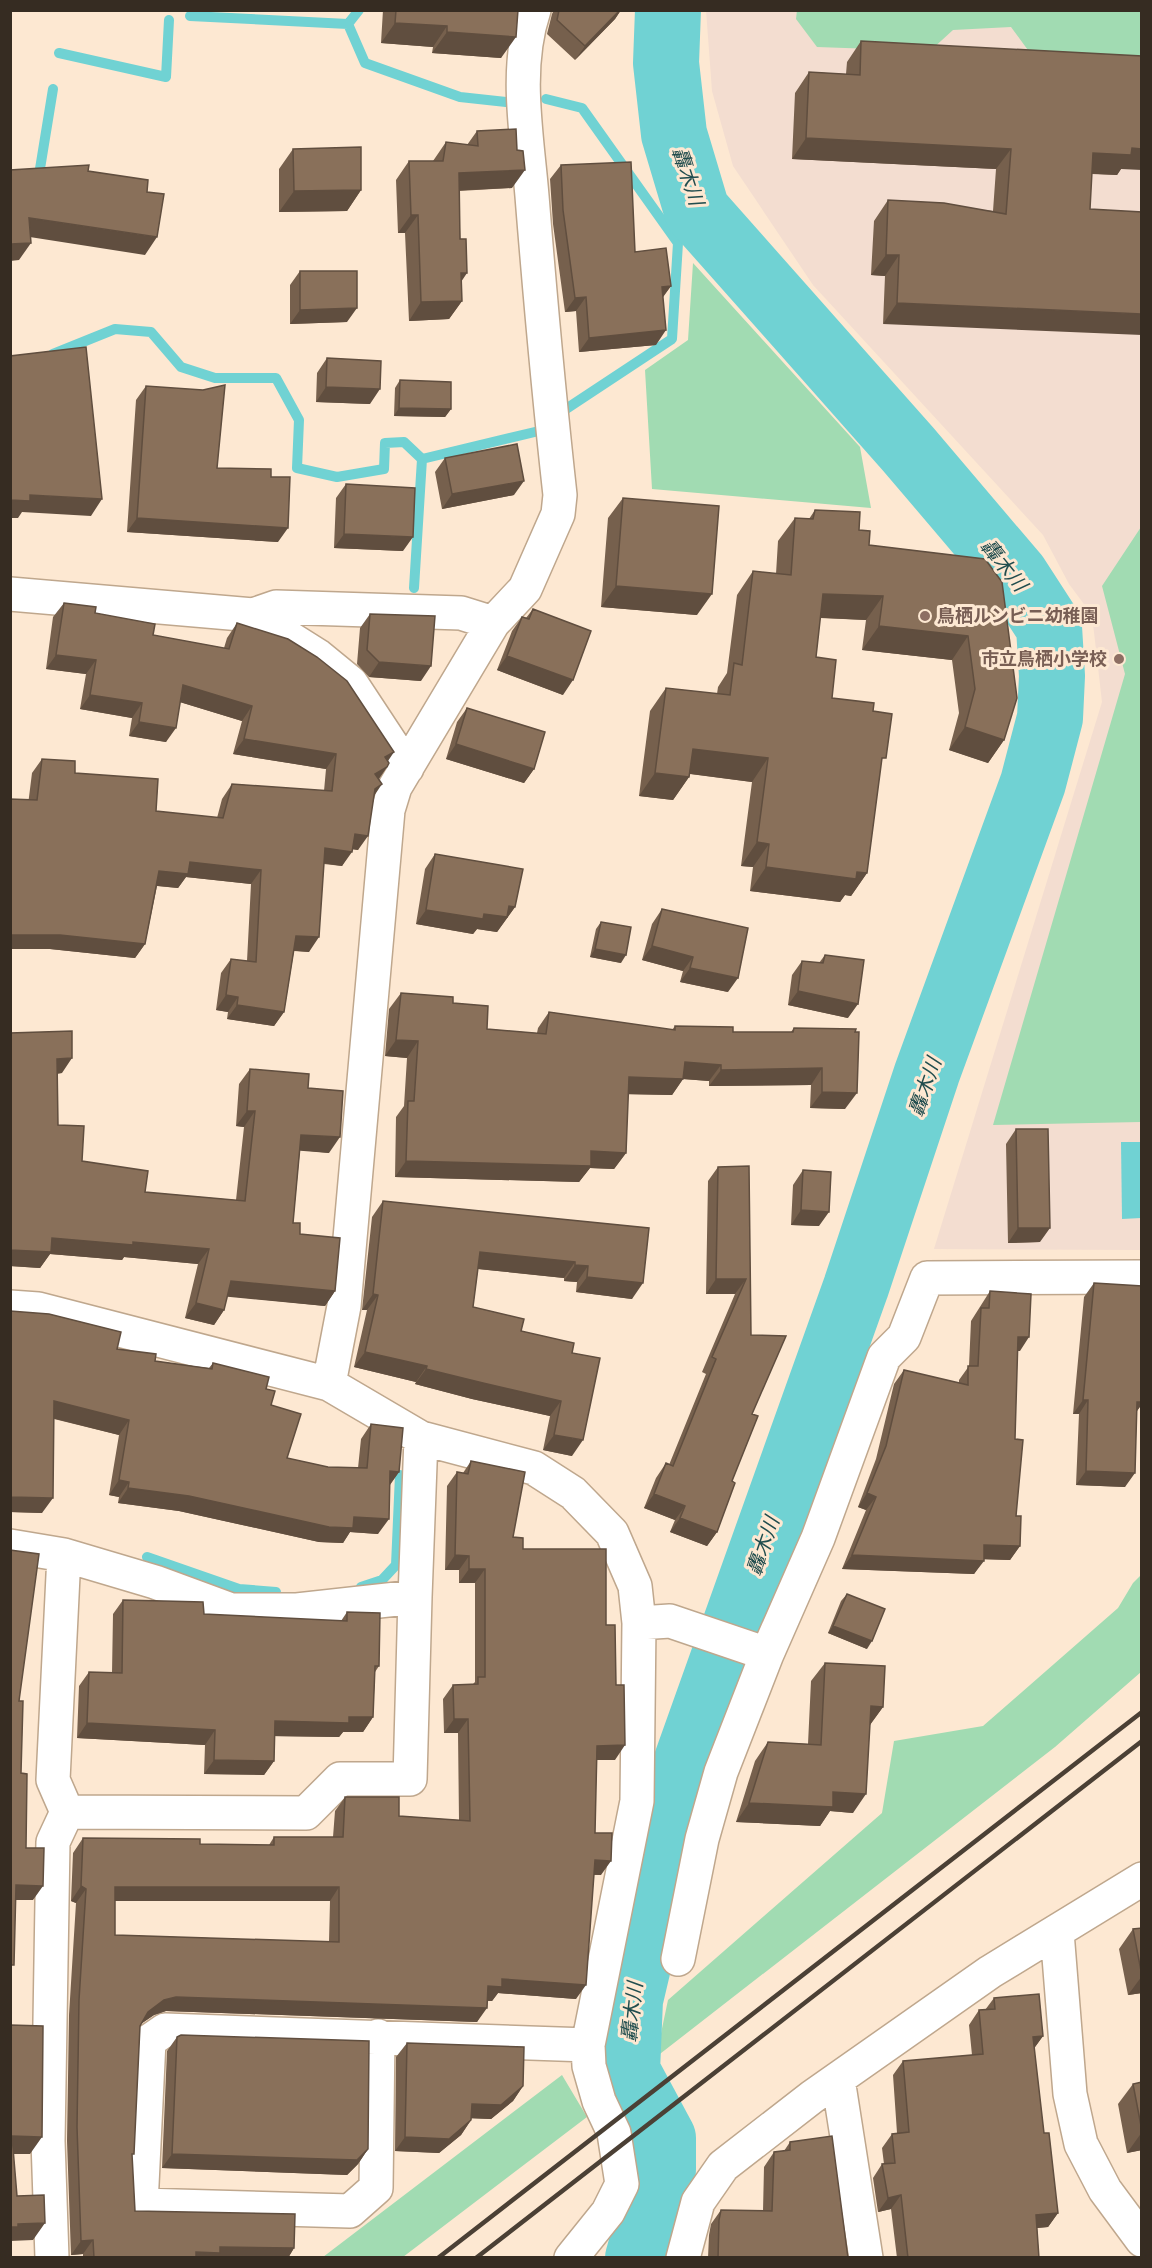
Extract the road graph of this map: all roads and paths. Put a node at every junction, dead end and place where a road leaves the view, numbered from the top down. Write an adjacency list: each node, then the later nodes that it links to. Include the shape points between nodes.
1 (534, 10): 4 (street, via 527,32 523,87 560,495 558,514 525,589)
2 (10, 594): 3 (street)
3 (253, 615): 4 (street, via 276,607 461,614); 5 (street, via 318,656 351,683)
4 (493, 622): 5 (street)
5 (407, 768): 8 (street, via 395,787 388,810 344,1306)
6 (1142, 1276): 14 (street, via 927,1278 904,1336 884,1356 818,1538)
7 (10, 1307): 8 (street, via 38,1309)
8 (329, 1384): 9 (street)
9 (422, 1438): 12 (street); 13 (street, via 534,1468 573,1493 612,1533 635,1586)
10 (10, 1546): 11 (street)
11 (64, 1555): 12 (street, via 231,1610 297,1610); 15 (street, via 53,1780)
12 (415, 1597): 15 (street, via 410,1779 340,1779 306,1813)
13 (639, 1623): 14 (street, via 670,1621); 20 (street, via 637,1801)
14 (767, 1654): 18 (street, via 721,1772 702,1839)
15 (67, 1812): 23 (street, via 53,1842 48,2141)
16 (1142, 1879): 17 (street)
17 (1057, 1932): 21 (street, via 990,1972); 22 (street, via 1070,2094 1081,2144 1105,2190)
18 (678, 1959)
19 (378, 2036): 19 (street, via 165,2030 149,2042 141,2205 350,2211 376,2188); 20 (street)
20 (588, 2045): 24 (street, via 589,2066 599,2101 614,2133 622,2184 608,2212)
21 (838, 2079): 25 (street, via 723,2166 698,2202); 26 (street)
22 (1142, 2240)
23 (52, 2258)
24 (571, 2258)
25 (683, 2258)
26 (866, 2258)

